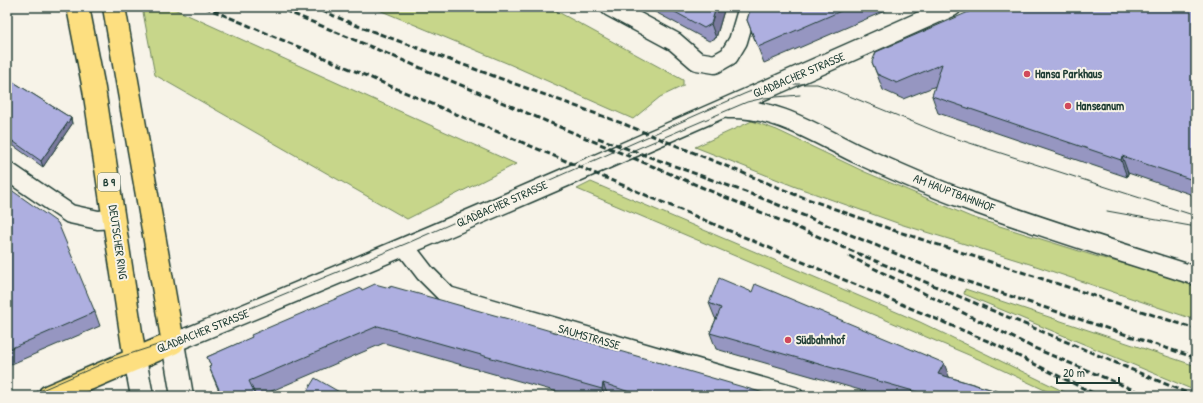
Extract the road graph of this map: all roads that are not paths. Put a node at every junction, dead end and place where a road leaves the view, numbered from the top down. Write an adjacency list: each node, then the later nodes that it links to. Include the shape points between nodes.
1 (78, 7): 8 (main road, DEUTSCHER RING / B 9)
2 (114, 7): 11 (main road)
3 (610, 7): 4 (street, via 675,42 697,61 715,64 729,56 738,41)
4 (748, 7)
5 (952, 7): 6 (street, GLADBACHER STRASSE)
6 (716, 111): 9 (street, GLADBACHER STRASSE); 10 (street, AM HAUPTBAHNHOF, via 749,109 768,113 960,198)
7 (7, 171): 8 (street, via 70,214 98,220)
8 (115, 219): 12 (main road, DEUTSCHER RING / B 9)
9 (405, 246): 11 (street, GLADBACHER STRASSE); 16 (street, SAUMSTRASSE, via 425,273 448,296)
10 (1196, 276)
11 (173, 343): 12 (main road, GLADBACHER STRASSE); 15 (main road)
12 (135, 359): 13 (main road, GLADBACHER STRASSE); 14 (main road)
13 (54, 395)
14 (142, 396)
15 (182, 396)
16 (794, 396)

